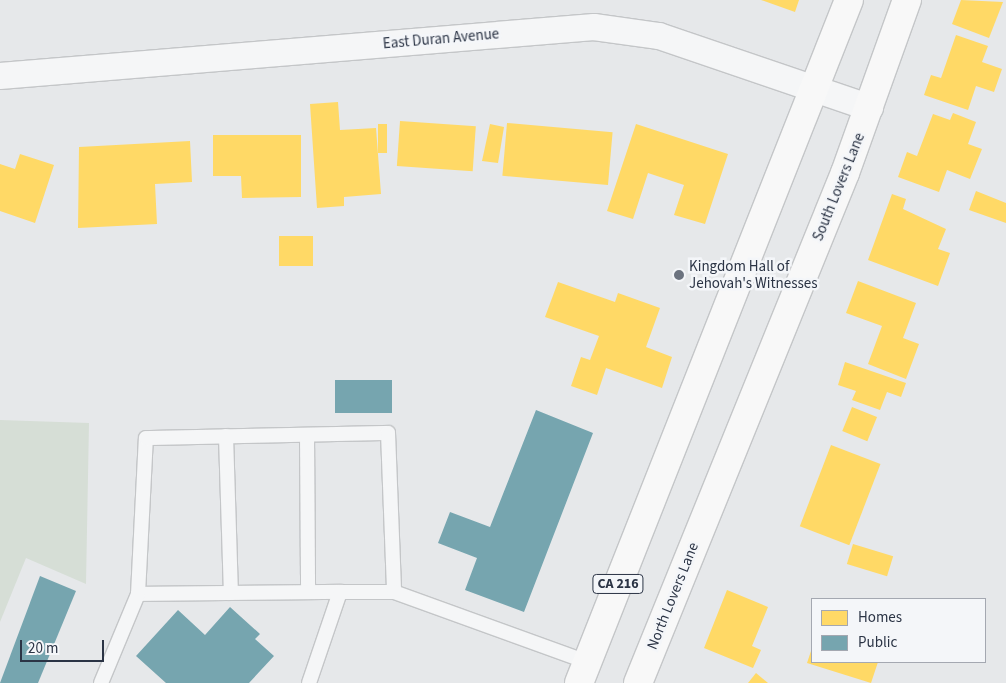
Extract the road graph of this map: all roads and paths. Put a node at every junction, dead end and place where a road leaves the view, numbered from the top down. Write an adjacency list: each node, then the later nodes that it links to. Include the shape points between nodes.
1 (849, 0): 4 (main road, CA 216)
2 (907, 0): 5 (main road, South Lovers Lane)
3 (0, 76): 4 (street, East Duran Avenue, via 594,26 659,36)
4 (817, 90): 5 (street, East Duran Avenue); 14 (main road, CA 216)
5 (870, 108): 8 (main road, South Lovers Lane)
6 (308, 435): 7 (lane); 9 (lane); 11 (lane, via 388,433)
7 (226, 436): 12 (lane); 13 (lane, via 146,438)
8 (708, 510): 17 (main road, North Lovers Lane)
9 (308, 592): 10 (lane); 12 (lane)
10 (340, 592): 11 (lane); 16 (lane)
11 (394, 592): 14 (lane)
12 (230, 593): 13 (lane)
13 (138, 594): 15 (lane)
14 (583, 673)
15 (101, 683)
16 (309, 683)
17 (638, 683)

